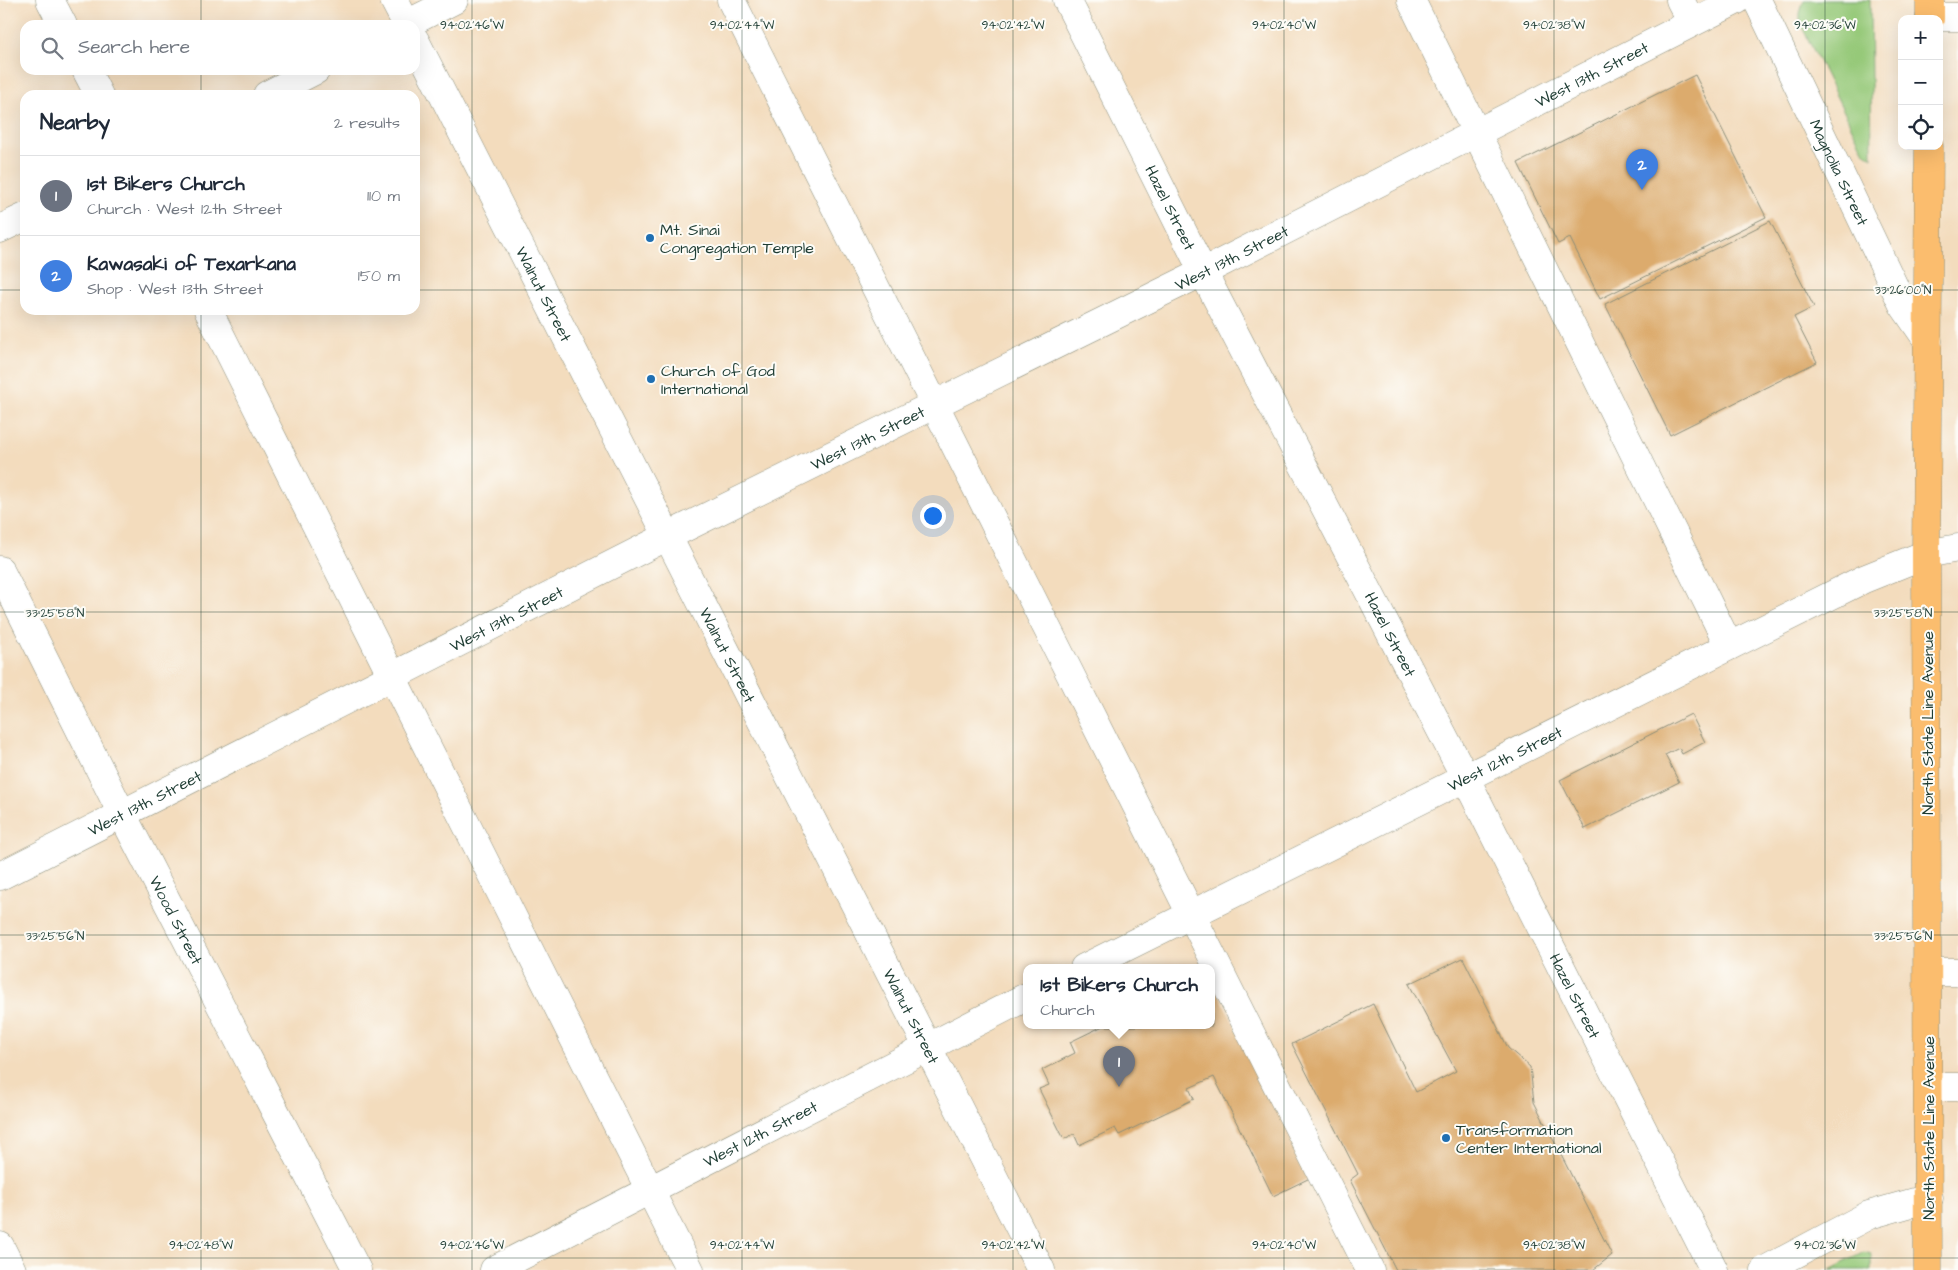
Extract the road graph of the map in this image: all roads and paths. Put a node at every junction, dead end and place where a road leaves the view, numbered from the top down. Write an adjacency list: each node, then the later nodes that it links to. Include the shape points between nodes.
1 (50, 0): 12 (street)
2 (394, 0): 13 (street, Walnut Street)
3 (454, 0): 14 (street)
4 (731, 0): 27 (street)
5 (1068, 0): 24 (street, Hazel Street)
6 (1411, 0): 20 (street)
7 (1737, 0): 9 (street, West 13th Street)
8 (1757, 0): 26 (street, Magnolia Street, via 1903,305)
9 (1686, 11): 20 (street, West 13th Street)
10 (1930, 12): 11 (street)
11 (1958, 17)
12 (60, 20)
13 (404, 20)
14 (420, 22)
15 (420, 51): 28 (street, Walnut Street)
16 (89, 75): 18 (street)
17 (306, 75): 19 (street)
18 (96, 90)
19 (277, 90)
20 (1475, 132): 24 (street, West 13th Street); 32 (street)
21 (1929, 150): 26 (main road, North State Line Avenue)
22 (20, 219): 23 (street)
23 (0, 229)
24 (1203, 272): 27 (street, West 13th Street); 34 (street, Hazel Street)
25 (211, 315): 33 (street)
26 (1928, 341): 30 (main road, North State Line Avenue)
27 (935, 404): 28 (street, West 13th Street); 37 (street)
28 (666, 537): 33 (street, West 13th Street); 42 (street, Walnut Street)
29 (1958, 548): 30 (street, West 12th Street)
30 (1926, 554): 32 (street, West 12th Street, via 1864,579); 39 (main road, North State Line Avenue)
31 (0, 570): 35 (street, Wood Street)
32 (1729, 646): 34 (street, West 12th Street)
33 (392, 677): 35 (street, West 13th Street); 45 (street)
34 (1466, 779): 37 (street, West 12th Street); 54 (street, Hazel Street)
35 (122, 814): 36 (street, West 13th Street); 49 (street, Wood Street)
36 (0, 876)
37 (1191, 915): 38 (street, West 12th Street); 53 (street)
38 (1092, 964)
39 (1928, 972): 40 (street); 43 (main road, North State Line Avenue)
40 (1958, 972)
41 (1023, 998): 42 (street, West 12th Street)
42 (926, 1047): 45 (street, West 12th Street); 52 (street, Walnut Street)
43 (1929, 1087): 44 (street); 46 (main road, North State Line Avenue)
44 (1958, 1087)
45 (650, 1190): 50 (street, West 12th Street); 51 (street)
46 (1929, 1198): 55 (street, via 1869,1215); 56 (main road, North State Line Avenue)
47 (0, 1246): 48 (street)
48 (12, 1270)
49 (357, 1270)
50 (494, 1270)
51 (690, 1270)
52 (1040, 1270)
53 (1370, 1270)
54 (1714, 1270)
55 (1765, 1270)
56 (1928, 1270)

